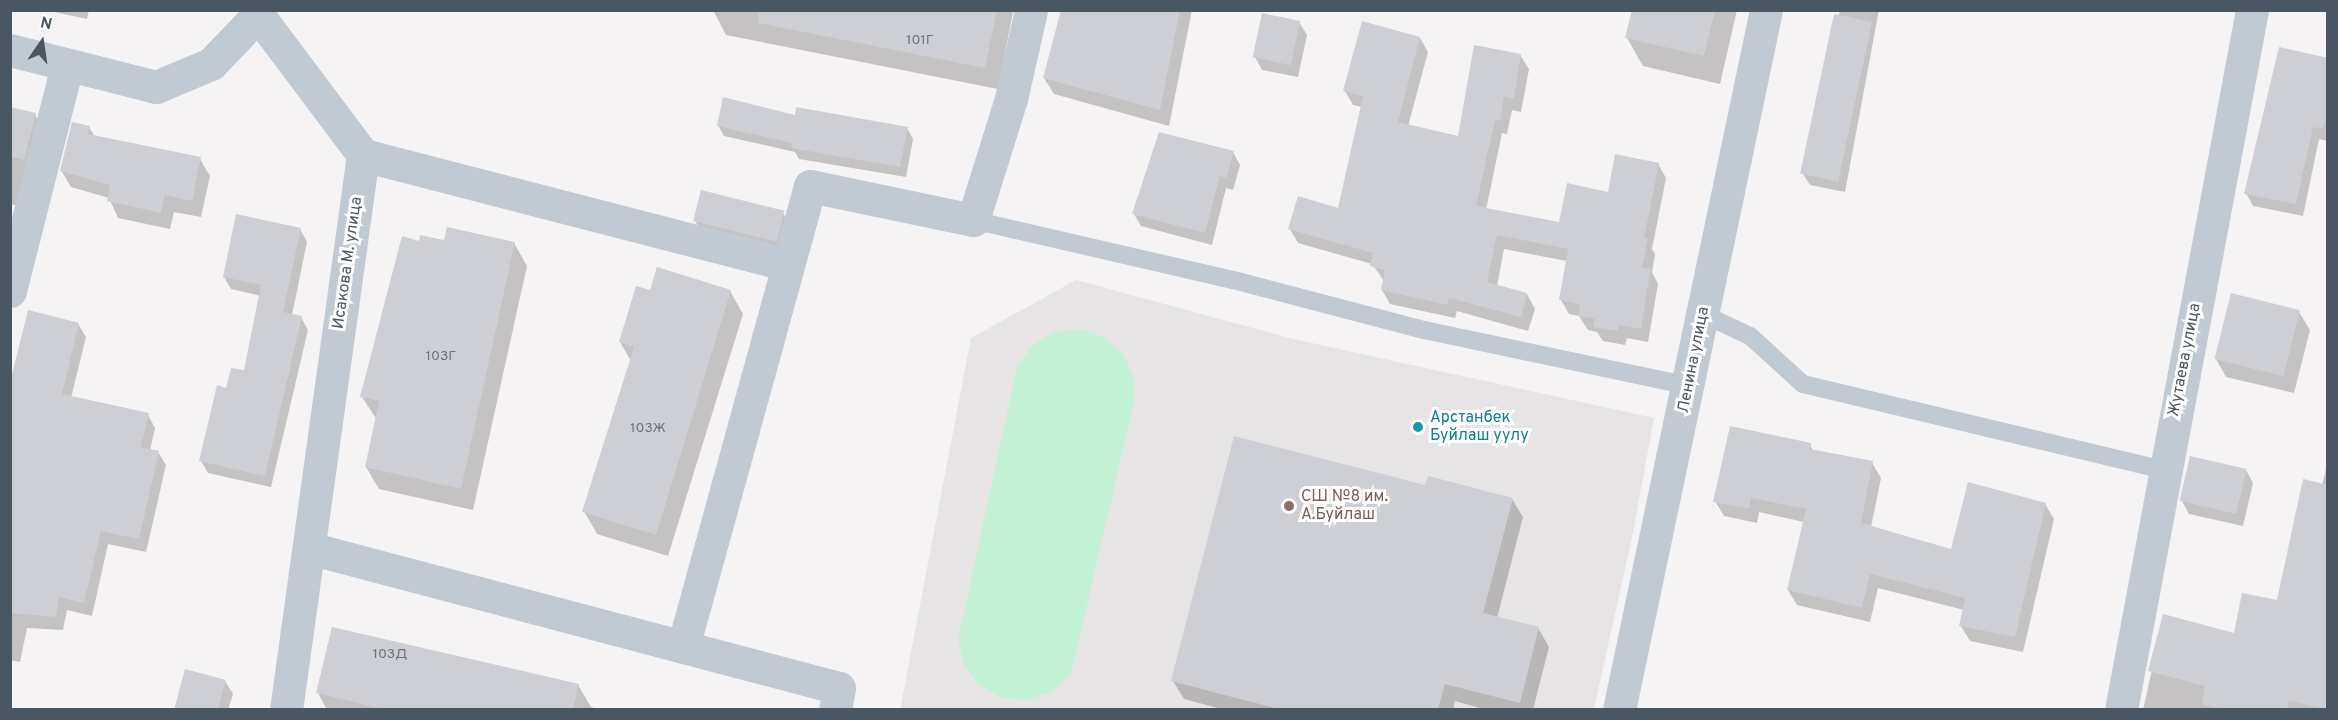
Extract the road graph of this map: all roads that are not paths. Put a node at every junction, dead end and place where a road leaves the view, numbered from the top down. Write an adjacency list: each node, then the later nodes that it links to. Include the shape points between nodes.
1 (1031, 10): 8 (street, via 1011,99)
2 (1766, 10): 11 (street, Ленина улица)
3 (2252, 10): 13 (street, Жутаева улица)
4 (258, 13): 6 (street, via 211,64 156,87); 7 (street)
5 (10, 50): 6 (street)
6 (67, 65): 10 (street)
7 (363, 155): 9 (street); 14 (street, Исакова М. улица)
8 (973, 220): 9 (street, via 810,186); 12 (lane, via 1241,282 1424,330)
9 (788, 265): 15 (street)
10 (10, 291)
11 (1703, 314): 12 (street, Ленина улица); 13 (lane, via 1750,336 1803,384)
12 (1689, 386): 18 (street, Ленина улица)
13 (2164, 470): 19 (street, Жутаева улица)
14 (309, 548): 15 (street); 16 (street, Исакова М. улица)
15 (683, 647): 17 (street, via 839,688)
16 (286, 710)
17 (835, 710)
18 (1619, 710)
19 (2121, 710)

